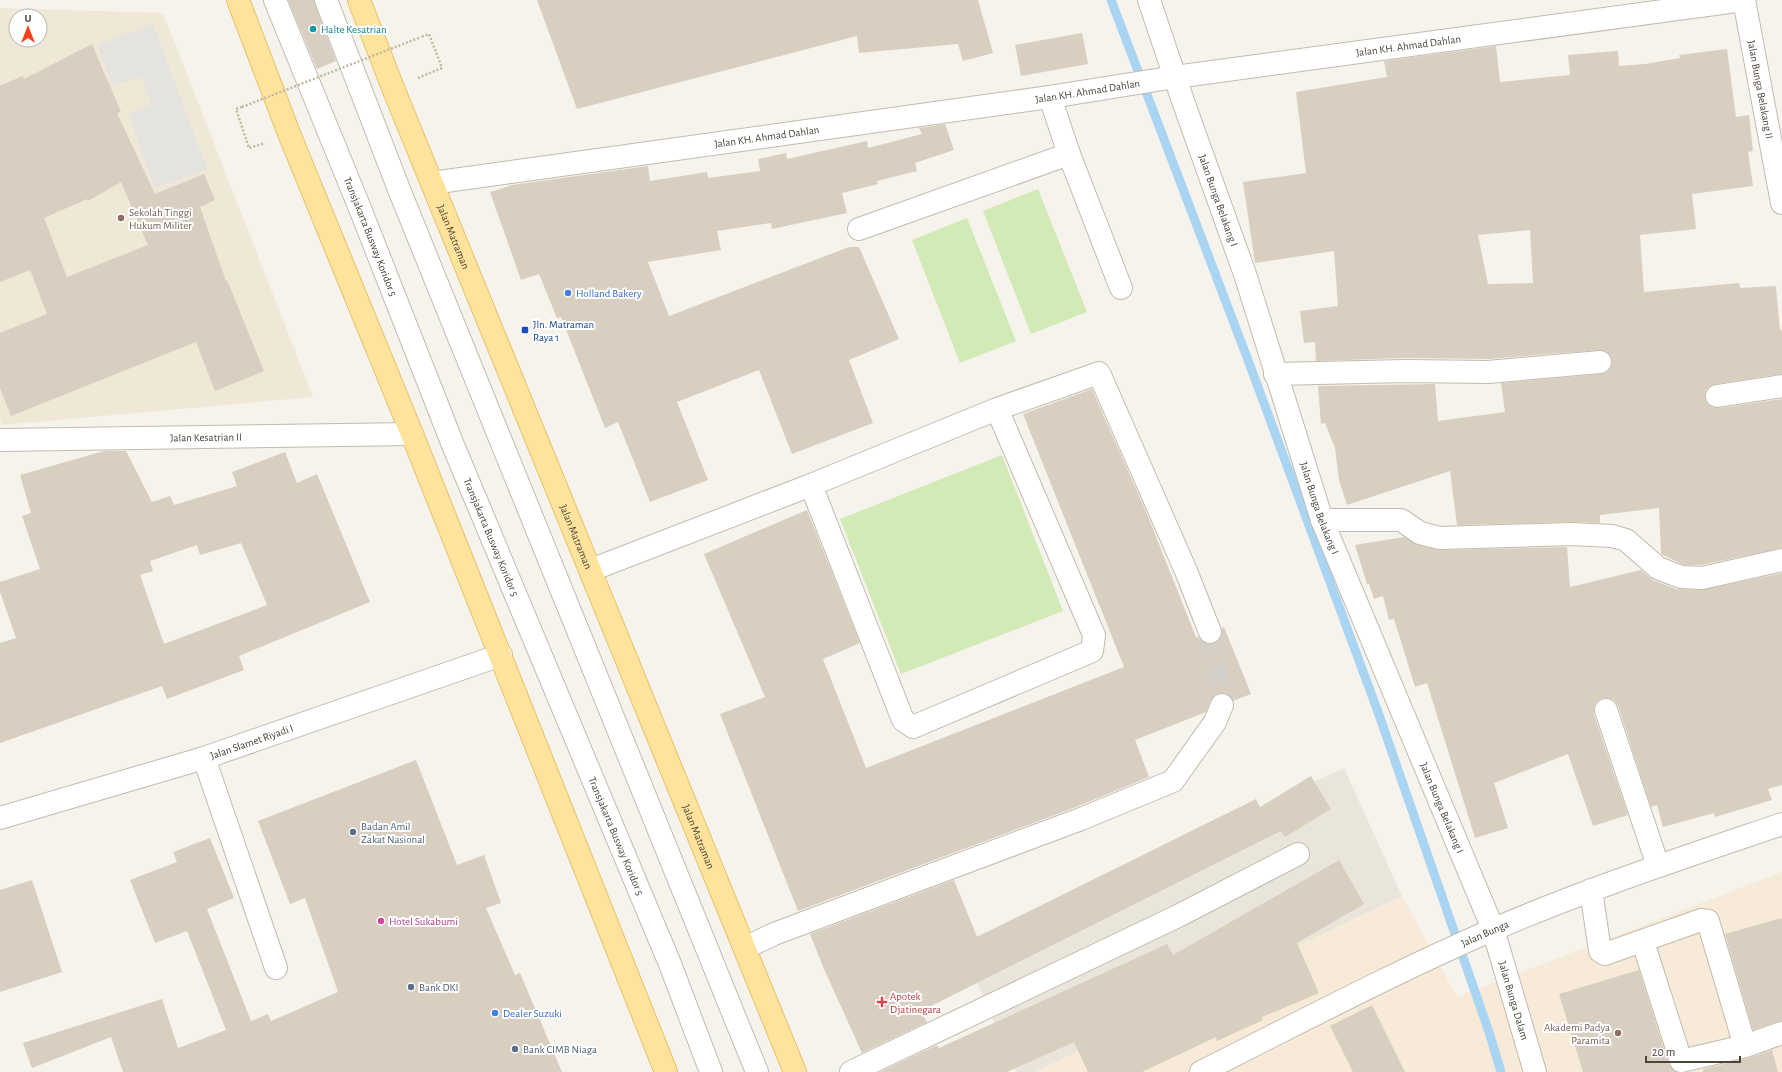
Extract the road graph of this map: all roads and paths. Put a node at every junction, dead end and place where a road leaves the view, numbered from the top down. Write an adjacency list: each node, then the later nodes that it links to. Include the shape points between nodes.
1 (238, 0): 10 (main road)
2 (275, 0): 45 (street, Transjakarta Busway Koridor 5, via 452,445 670,964)
3 (326, 0): 46 (street, via 400,192)
4 (359, 0): 8 (main road, Jalan Matraman)
5 (1150, 0): 7 (street, Jalan Bunga Belakang I)
6 (1744, 0): 7 (street, Jalan KH. Ahmad Dahlan); 13 (street, Jalan Bunga Belakang II)
7 (1168, 78): 9 (street, Jalan KH. Ahmad Dahlan); 17 (street, Jalan Bunga Belakang I, via 1246,277)
8 (393, 88): 10 (path, bridge, via 442,68 429,34 236,109 249,148); 12 (main road, Jalan Matraman)
9 (1050, 97): 11 (street); 12 (street, Jalan KH. Ahmad Dahlan)
10 (290, 136): 21 (main road)
11 (1070, 154): 14 (street); 15 (street)
12 (432, 183): 26 (main road, Jalan Matraman)
13 (1782, 203)
14 (859, 229)
15 (1121, 288)
16 (1600, 362): 17 (street, via 1488,372)
17 (1275, 374): 24 (street, Jalan Bunga Belakang I)
18 (1782, 386): 19 (street)
19 (1717, 396)
20 (997, 409): 23 (street); 23 (street, via 1094,635 1092,651 913,727 903,720); 27 (street, via 1099,374 1186,571)
21 (412, 434): 22 (street, Jalan Kesatrian II); 28 (main road)
22 (0, 440)
23 (811, 485): 26 (street)
24 (1322, 520): 25 (street, via 1401,520 1420,533 1440,538 1572,534 1612,536 1626,540 1658,568 1681,577 1702,578); 37 (street, Jalan Bunga Belakang I)
25 (1782, 560)
26 (591, 570): 39 (main road, Jalan Matraman)
27 (1210, 632)
28 (501, 655): 31 (street, Jalan Slamet Riyadi I); 44 (main road)
29 (1222, 706): 39 (street, via 1215,722 1174,781 1081,819 774,934)
30 (1606, 710): 35 (street)
31 (204, 758): 32 (street, Jalan Slamet Riyadi I); 40 (street)
32 (0, 818)
33 (1782, 824): 35 (street, Jalan Bunga)
34 (1298, 854): 48 (street, via 1178,916)
35 (1658, 866): 36 (street, Jalan Bunga)
36 (1591, 890): 37 (street, Jalan Bunga); 38 (street, via 1602,953)
37 (1484, 934): 43 (street, Jalan Bunga, via 1419,963); 49 (street, Jalan Bunga Dalam)
38 (1643, 942): 42 (street, via 1681,1061); 42 (street, via 1701,920 1708,921)
39 (746, 948): 47 (main road, Jalan Matraman)
40 (276, 968)
41 (1782, 1033): 42 (street)
42 (1745, 1046)
43 (1212, 1069)
44 (666, 1072)
45 (711, 1072)
46 (757, 1072)
47 (795, 1072)
48 (851, 1072)
49 (1535, 1072)

